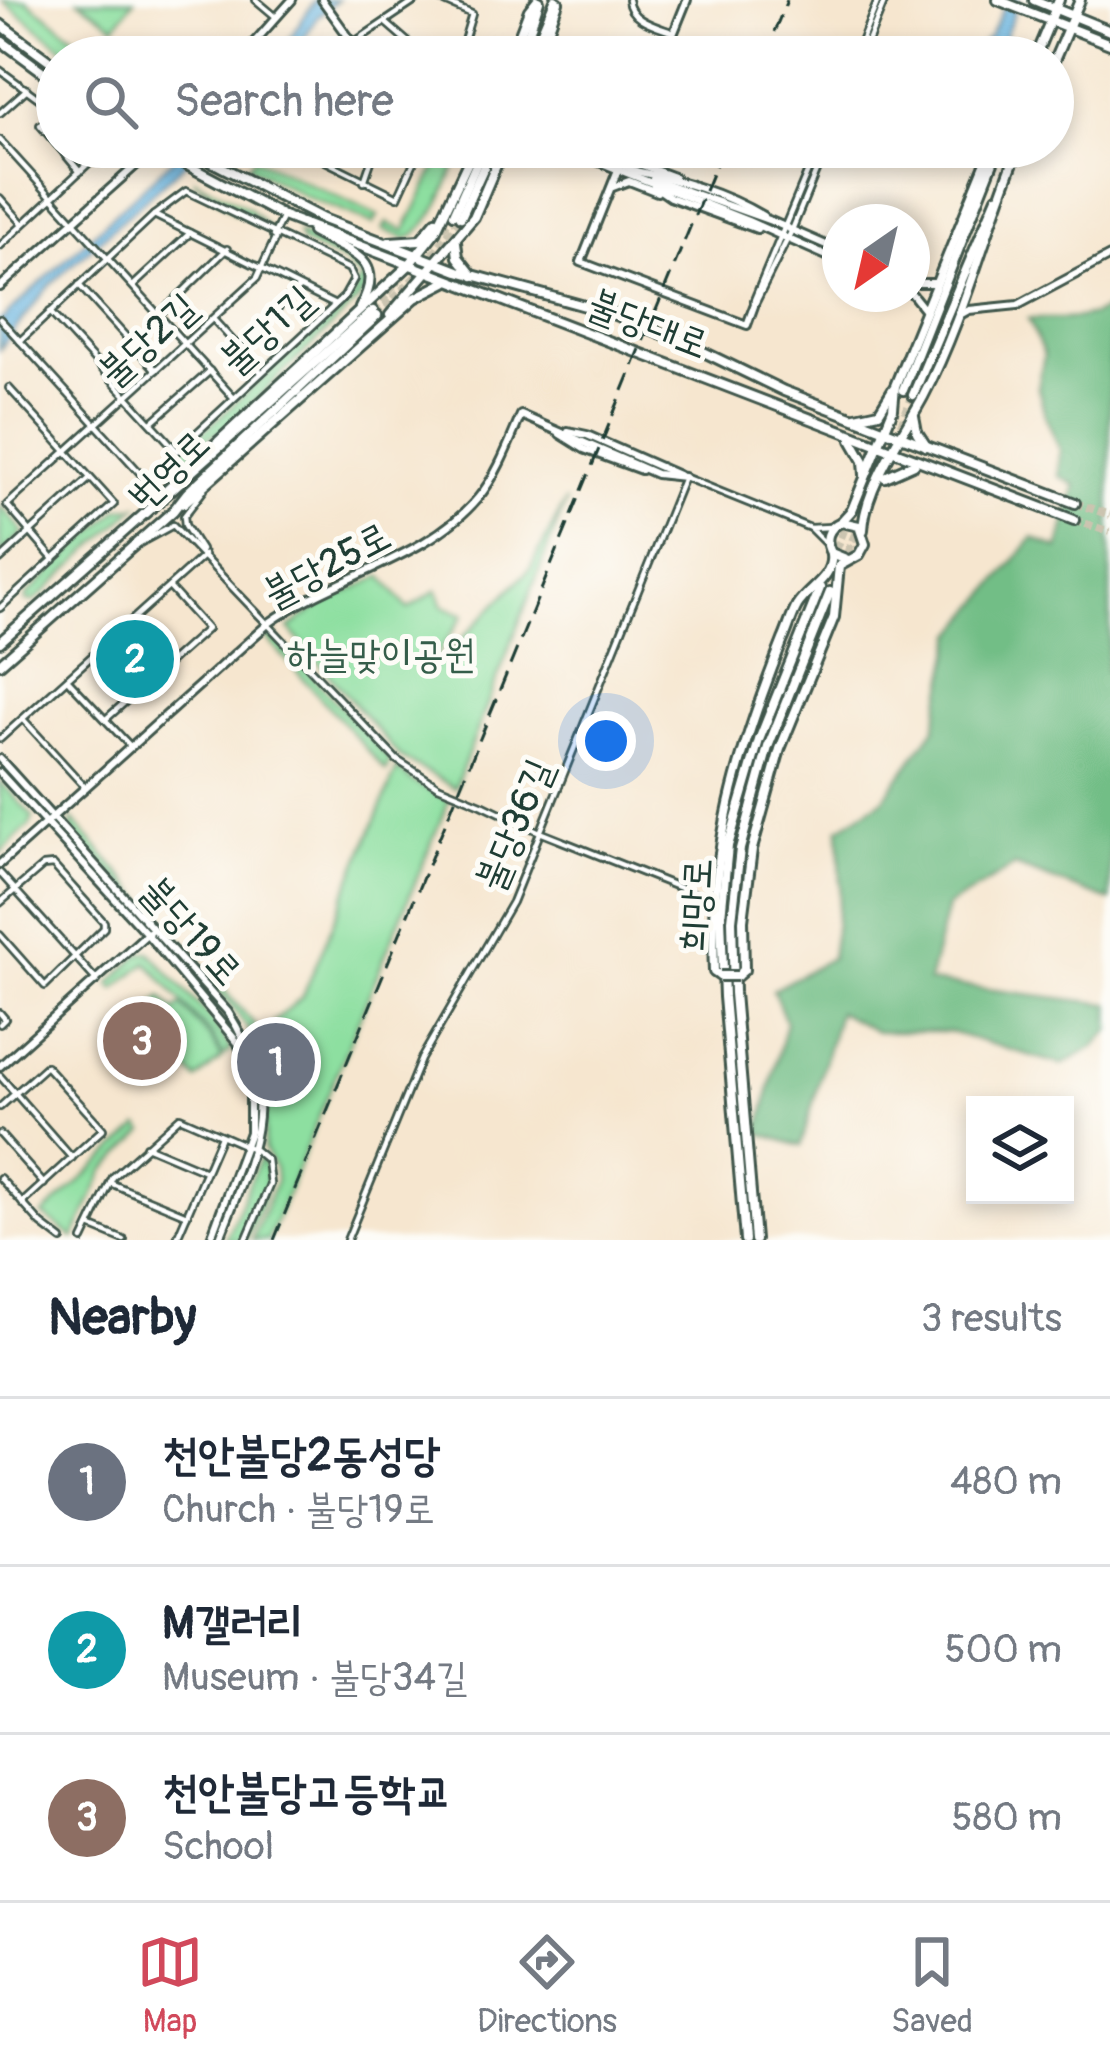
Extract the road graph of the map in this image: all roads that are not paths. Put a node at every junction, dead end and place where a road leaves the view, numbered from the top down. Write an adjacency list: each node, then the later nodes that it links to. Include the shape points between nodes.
1 (256, 0): 15 (street)
2 (292, 0): 15 (street)
3 (322, 0): 24 (street)
4 (417, 0): 18 (street)
5 (440, 0): 27 (street, via 472,14)
6 (538, 0): 28 (main road); 29 (main road)
7 (628, 0): 22 (street, via 637,18)
8 (687, 0): 22 (street)
9 (881, 0): 32 (street)
10 (1000, 0): 17 (main road)
11 (1080, 0): 16 (main road)
12 (1036, 1): 14 (main road)
13 (555, 4): 30 (main road)
14 (1058, 4): 16 (main road); 17 (main road)
15 (275, 16): 23 (street)
16 (1073, 16): 20 (main road); 21 (main road)
17 (1050, 20): 20 (main road); 33 (main road)
18 (386, 23): 25 (street); 26 (street)
19 (0, 24): 37 (main road)
20 (1067, 28): 34 (main road); 36 (main road)
21 (1110, 31)
22 (674, 33): 31 (street)
23 (258, 36)
24 (348, 36)
25 (365, 36)
26 (401, 36)
27 (465, 36)
28 (519, 36)
29 (528, 36)
30 (543, 36)
31 (673, 36)
32 (866, 36)
33 (1044, 36)
34 (1064, 36)
35 (0, 40): 38 (main road)
36 (1110, 44)
37 (36, 51)
38 (36, 67)
39 (0, 70): 40 (street)
40 (27, 89): 41 (street); 42 (street)
41 (36, 96)
42 (0, 113)
43 (0, 140): 69 (street)
44 (77, 168): 64 (street)
45 (84, 168): 64 (street)
46 (133, 168): 76 (street)
47 (190, 168): 74 (main road, 불당대로)
48 (221, 168): 84 (main road, 불당대로)
49 (337, 168): 67 (street)
50 (369, 168): 67 (street)
51 (411, 168): 67 (street, via 395,200)
52 (468, 168): 72 (main road)
53 (474, 168): 72 (main road)
54 (486, 168): 72 (main road)
55 (492, 168): 79 (main road)
56 (619, 168): 68 (street)
57 (621, 168): 65 (street)
58 (649, 168): 66 (street)
59 (813, 168): 80 (street)
60 (986, 168): 103 (main road)
61 (986, 168): 125 (main road)
62 (1011, 168): 99 (main road)
63 (1011, 168): 127 (main road)
64 (80, 172): 69 (street)
65 (632, 173): 66 (street); 70 (street); 75 (street); 81 (street)
66 (683, 181): 75 (street)
67 (364, 182)
68 (610, 189): 70 (street, via 629,182); 109 (street, via 580,262 747,325)
69 (53, 196): 76 (street); 77 (street)
70 (670, 197): 81 (street)
71 (0, 198): 77 (street)
72 (454, 212): 79 (main road, via 450,222); 84 (main road, via 420,240); 92 (main road)
73 (154, 215): 82 (street); 83 (street, via 186,191); 91 (street)
74 (283, 216): 78 (main road, 불당대로); 83 (street, 불당2길)
75 (771, 220): 80 (street)
76 (74, 222): 91 (street); 106 (street)
77 (23, 224): 88 (street)
78 (302, 224): 96 (main road, 불당대로); 113 (main road, via 361,258 370,270)
79 (467, 226): 86 (main road)
80 (789, 228): 85 (street); 87 (street)
81 (767, 231): 85 (street)
82 (190, 233): 89 (street); 104 (street)
83 (274, 236): 95 (street, 불당2길); 108 (street, 불당1길, via 349,269 352,287)
84 (370, 238): 92 (main road, 불당대로)
85 (784, 238): 90 (street); 109 (street)
86 (456, 241): 94 (main road); 98 (main road)
87 (822, 243)
88 (0, 246)
89 (226, 250): 95 (street); 114 (street)
90 (822, 254)
91 (104, 255): 101 (street); 104 (street)
92 (417, 256): 94 (main road, 불당대로); 96 (main road)
93 (1110, 256): 110 (street, via 1018,305)
94 (436, 264): 97 (main road); 98 (main road, 불당대로)
95 (262, 266): 105 (street); 115 (street, 불당2길)
96 (408, 266): 97 (main road, 불당대로); 113 (main road)
97 (427, 274): 100 (main road, 불당대로); 113 (main road)
98 (474, 277): 130 (main road, 불당대로, via 610,313)
99 (970, 279): 110 (street, via 972,299); 117 (main road)
100 (452, 283): 113 (main road); 135 (main road, 불당대로)
101 (79, 284): 111 (street); 121 (street)
102 (930, 284): 103 (street)
103 (935, 284): 107 (main road)
104 (133, 286): 114 (street)
105 (300, 286): 108 (street); 120 (street)
106 (0, 287)
107 (930, 297)
108 (335, 304): 123 (street, 불당1길)
109 (754, 306)
110 (987, 309): 117 (street)
111 (50, 312): 118 (street); 126 (street, 불당1길)
112 (924, 312): 125 (main road)
113 (371, 314): 146 (main road); 147 (main road); 147 (main road, 번영로); 149 (main road, 번영로)
114 (159, 315): 119 (street)
115 (212, 318): 119 (street, 불당2길); 120 (street)
116 (0, 319): 118 (street)
117 (953, 322): 127 (main road)
118 (18, 339): 132 (street)
119 (185, 343): 121 (street, 불당2길); 122 (street)
120 (238, 346): 123 (street)
121 (156, 370): 126 (street, 불당2길)
122 (210, 371): 128 (street); 131 (street)
123 (261, 372): 128 (street, 불당1길)
124 (9, 388): 139 (street)
125 (897, 389): 127 (main road, via 910,401); 130 (main road, via 879,412); 134 (main road)
126 (126, 396): 131 (street, 불당1길); 132 (street, 불당2길)
127 (918, 396): 129 (main road)
128 (233, 397): 131 (street, 불당1길, via 176,451)
129 (914, 412): 136 (main road); 138 (main road)
130 (848, 417): 134 (main road, 불당대로)
131 (152, 422)
132 (94, 426): 139 (street, 불당2길); 147 (street)
133 (553, 428): 142 (street); 142 (street, via 656,474); 163 (street, 불당25로, via 521,415 494,475 458,520)
134 (884, 431): 136 (main road, 불당대로); 137 (main road)
135 (847, 435): 137 (main road, 불당대로); 143 (main road)
136 (898, 436): 138 (main road, 불당대로); 140 (main road)
137 (878, 447): 140 (main road, 불당대로); 143 (main road)
138 (927, 447): 148 (main road, 불당대로)
139 (66, 451): 144 (street); 154 (street, 불당2길, via 7,506)
140 (891, 452): 141 (main road, 불당대로); 145 (main road)
141 (921, 463): 145 (main road); 150 (main road, 불당대로)
142 (684, 477): 152 (street); 176 (street, 불당36길)
143 (865, 477): 151 (main road)
144 (90, 478): 154 (street); 159 (street, via 114,504)
145 (879, 482): 153 (main road)
146 (207, 485): 149 (main road); 157 (street, via 184,516)
147 (160, 496): 164 (main road, 번영로)
148 (1075, 502)
149 (172, 511): 155 (main road, 번영로)
150 (1074, 520)
151 (838, 524): 152 (street); 153 (main road); 156 (main road)
152 (810, 527): 156 (street)
153 (862, 531): 160 (main road, via 863,550)
154 (31, 534): 158 (street); 159 (street)
155 (134, 545): 157 (street, via 173,525); 165 (main road, 번영로)
156 (829, 550): 160 (main road); 179 (main road, via 829,572 798,604 746,737 719,840)
157 (204, 555): 161 (street); 163 (street)
158 (0, 560)
159 (54, 560): 162 (street)
160 (848, 560): 179 (main road, bridge, via 835,575 834,617 780,749 752,849 744,970 737,976 714,973)
161 (169, 587): 166 (street); 168 (street, via 207,629)
162 (0, 608)
163 (269, 623): 170 (street, 불당25로); 176 (street, bridge, via 397,760)
164 (0, 642)
165 (0, 664)
166 (68, 679): 167 (street); 168 (street)
167 (22, 719): 169 (street); 173 (street)
168 (106, 719): 170 (street)
169 (0, 739)
170 (131, 746): 173 (street, 불당25로)
171 (0, 759): 174 (street, 불당19로)
172 (0, 773): 175 (street, 불당19로)
173 (86, 788): 174 (street, 불당25로)
174 (53, 817): 175 (street, 불당25로); 181 (street, 불당19로)
175 (45, 824): 177 (street, 불당25로); 181 (street, 불당19로)
176 (542, 833): 179 (street); 209 (street, 불당36길, via 498,931 421,1059)
177 (0, 868): 178 (street)
178 (16, 890): 180 (street); 183 (street); 183 (street, via 53,866 104,922)
179 (713, 901)
180 (0, 903)
181 (150, 931): 184 (street); 194 (street, 불당19로, via 238,1043 252,1102)
182 (0, 935): 183 (street, via 45,986)
183 (75, 957): 184 (street)
184 (97, 981): 187 (street)
185 (0, 1013): 186 (street)
186 (0, 1024)
187 (0, 1066)
188 (0, 1076): 189 (street)
189 (15, 1094): 190 (street); 195 (street); 195 (street, via 46,1066 104,1129)
190 (0, 1106)
191 (0, 1134): 199 (street)
192 (220, 1136): 193 (street, via 175,1117); 194 (street); 196 (street)
193 (146, 1146): 196 (street); 198 (street)
194 (251, 1149): 207 (street, 불당19로); 208 (street, via 272,1176)
195 (72, 1158): 199 (street)
196 (205, 1171): 201 (street)
197 (0, 1178): 200 (street)
198 (110, 1183): 201 (street); 202 (street)
199 (44, 1184): 200 (street)
200 (22, 1203): 203 (street)
201 (187, 1215): 206 (street)
202 (90, 1226): 204 (street); 205 (street)
203 (62, 1240)
204 (83, 1240)
205 (124, 1240)
206 (176, 1240)
207 (214, 1240)
208 (246, 1240)
209 (346, 1240)
210 (745, 1240): 211 (main road, 희망로, via 723,977 728,846 759,740 825,590 768,747 740,849 732,920)
211 (755, 1240)

